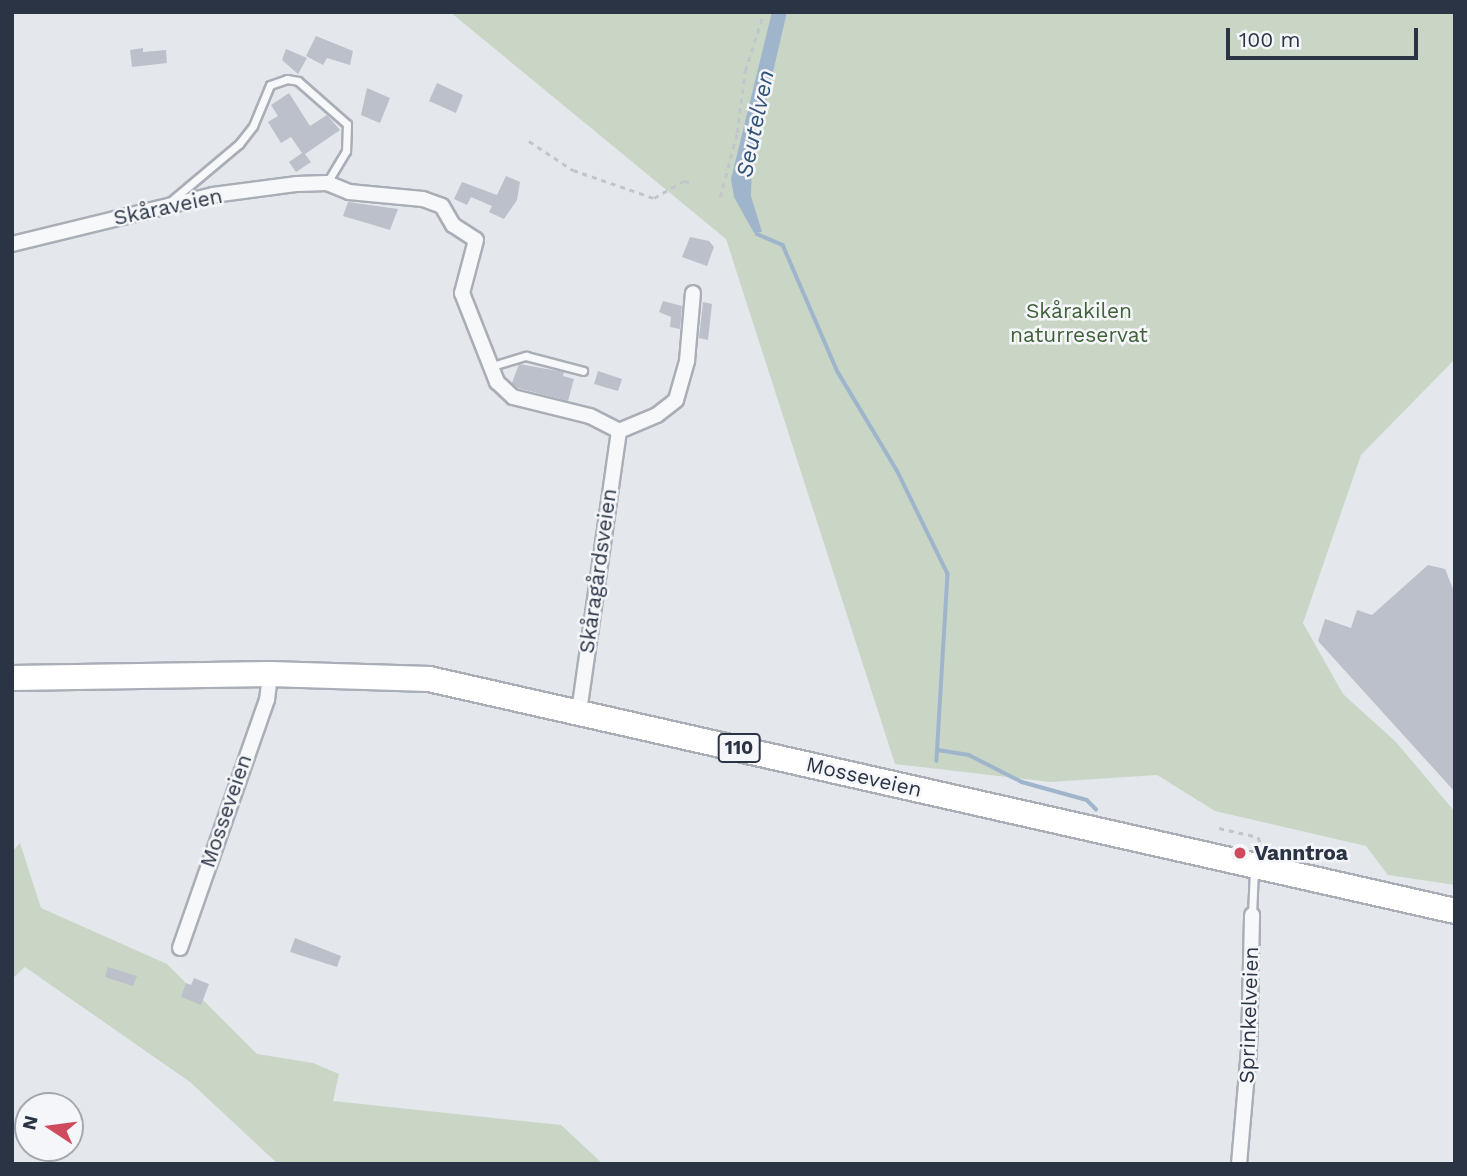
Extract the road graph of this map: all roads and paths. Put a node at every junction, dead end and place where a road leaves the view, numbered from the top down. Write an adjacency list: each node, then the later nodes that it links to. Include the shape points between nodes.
1 (764, 12): 5 (path, via 745,71 737,133)
2 (528, 141): 4 (path, via 573,170 654,198 684,181)
3 (327, 183): 6 (street, Skåraveien); 6 (lane, via 346,151 349,131 344,118 293,79 274,81 247,134); 9 (street, via 349,192 423,199 442,206 453,225 476,240 462,293)
4 (693, 183)
5 (720, 197)
6 (164, 205): 7 (street, Skåraveien)
7 (12, 244)
8 (693, 293): 11 (street, via 687,361 676,400 657,415)
9 (488, 367): 10 (lane, via 505,358 526,356); 11 (street, via 513,397 597,418)
10 (583, 371)
11 (619, 431): 14 (street, Skåragårdsveien)
12 (270, 674): 13 (highway, Mosseveien / 110); 14 (highway, Mosseveien / 110, via 429,679); 19 (street, Mosseveien, via 267,700)
13 (12, 678)
14 (579, 711): 16 (highway, Mosseveien / 110)
15 (1219, 828): 16 (path, via 1258,836)
16 (1258, 856): 17 (highway, Mosseveien / 110); 18 (lane, Sprinkelveien)
17 (1455, 911)
18 (1252, 915): 20 (street, Sprinkelveien, via 1249,1050)
19 (180, 948)
20 (1239, 1164)

